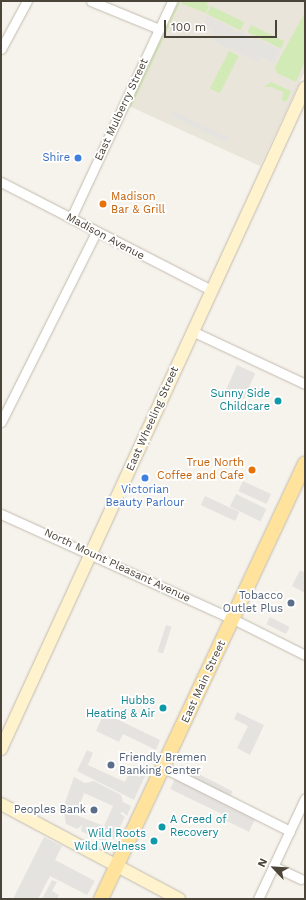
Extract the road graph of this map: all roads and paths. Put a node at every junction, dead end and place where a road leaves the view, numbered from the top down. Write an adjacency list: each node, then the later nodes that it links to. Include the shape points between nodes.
1 (27, 1): 5 (street)
2 (91, 1): 4 (street)
3 (172, 1): 4 (street, East Mulberry Street)
4 (159, 29): 8 (street, East Mulberry Street)
5 (1, 49)
6 (305, 90): 10 (street, East Wheeling Street)
7 (1, 182): 8 (street, Madison Avenue)
8 (71, 218): 9 (street, Madison Avenue)
9 (96, 232): 10 (street, Madison Avenue); 13 (street)
10 (210, 290): 11 (street, East Wheeling Street)
11 (192, 331): 12 (street); 16 (street, East Wheeling Street)
12 (305, 384)
13 (1, 422)
14 (305, 463): 17 (main road, East Main Street)
15 (1, 514): 16 (street, North Mount Pleasant Avenue)
16 (91, 554): 17 (street, North Mount Pleasant Avenue); 19 (street, East Wheeling Street)
17 (233, 619): 18 (street, North Mount Pleasant Avenue); 20 (main road, East Main Street)
18 (305, 655)
19 (1, 750)
20 (164, 768): 23 (street); 24 (main road, East Main Street)
21 (305, 798): 23 (street)
22 (1, 804): 24 (street)
23 (290, 831): 25 (street)
24 (118, 865): 27 (main road, East Main Street); 28 (street)
25 (273, 866): 26 (street); 29 (street)
26 (301, 879)
27 (101, 899)
28 (179, 899)
29 (258, 899)

